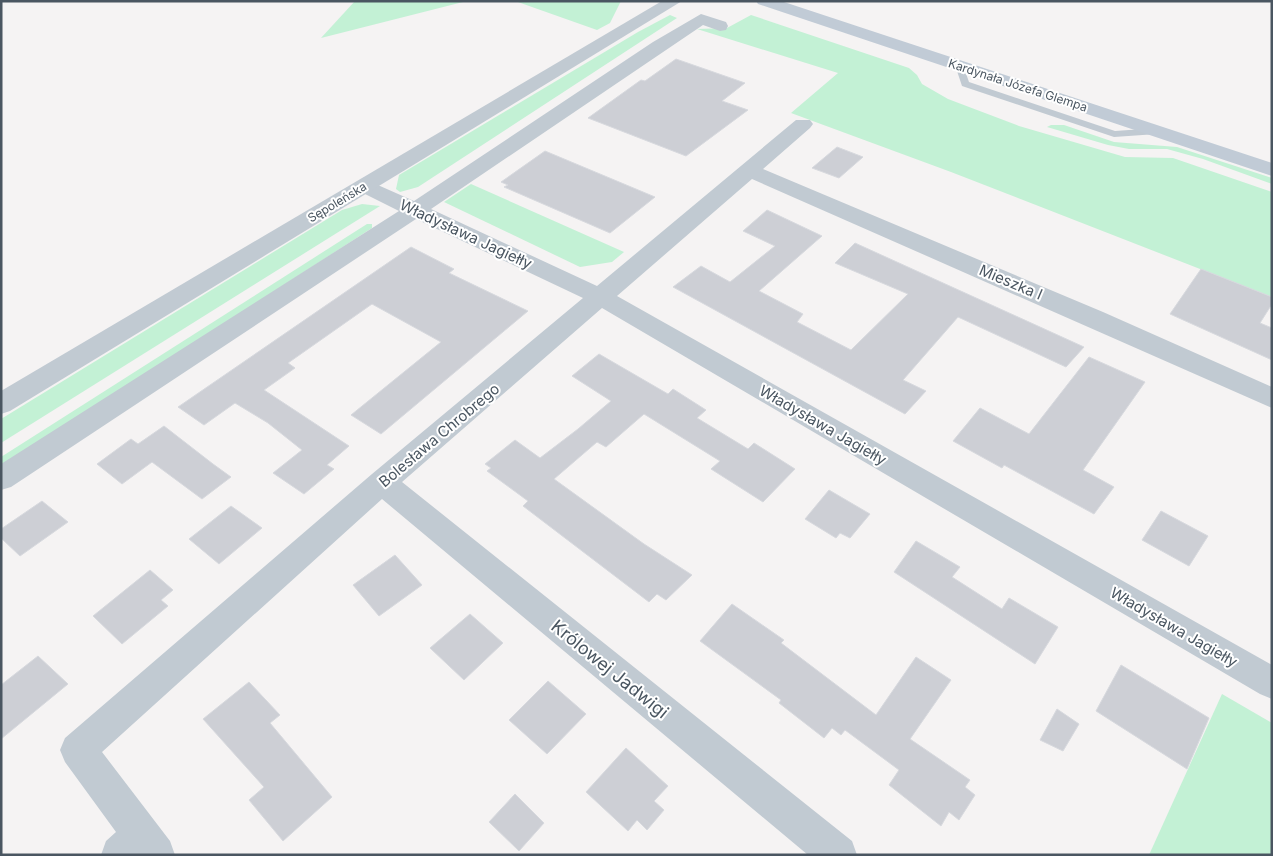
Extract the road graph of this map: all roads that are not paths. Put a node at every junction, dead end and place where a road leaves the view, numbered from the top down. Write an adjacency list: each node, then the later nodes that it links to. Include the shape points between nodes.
1 (674, 1): 7 (street, Sępoleńska)
2 (764, 1): 6 (main road, Kardynała Józefa Glempa)
3 (720, 26): 8 (street, via 701,19)
4 (803, 124): 5 (street, Bolesława Chrobrego)
5 (749, 170): 9 (street, Bolesława Chrobrego); 10 (street, Mieszka I)
6 (1272, 170)
7 (364, 186): 8 (street, Władysława Jagiełły); 11 (street, Sępoleńska)
8 (414, 210): 9 (street, Władysława Jagiełły); 12 (street)
9 (601, 296): 13 (street, Bolesława Chrobrego); 14 (street, Władysława Jagiełły)
10 (1272, 398)
11 (1, 404)
12 (1, 479)
13 (382, 482): 15 (street, Bolesława Chrobrego, via 78,750); 16 (street, Królowej Jadwigi)
14 (1272, 683)
15 (139, 848)
16 (838, 855)

